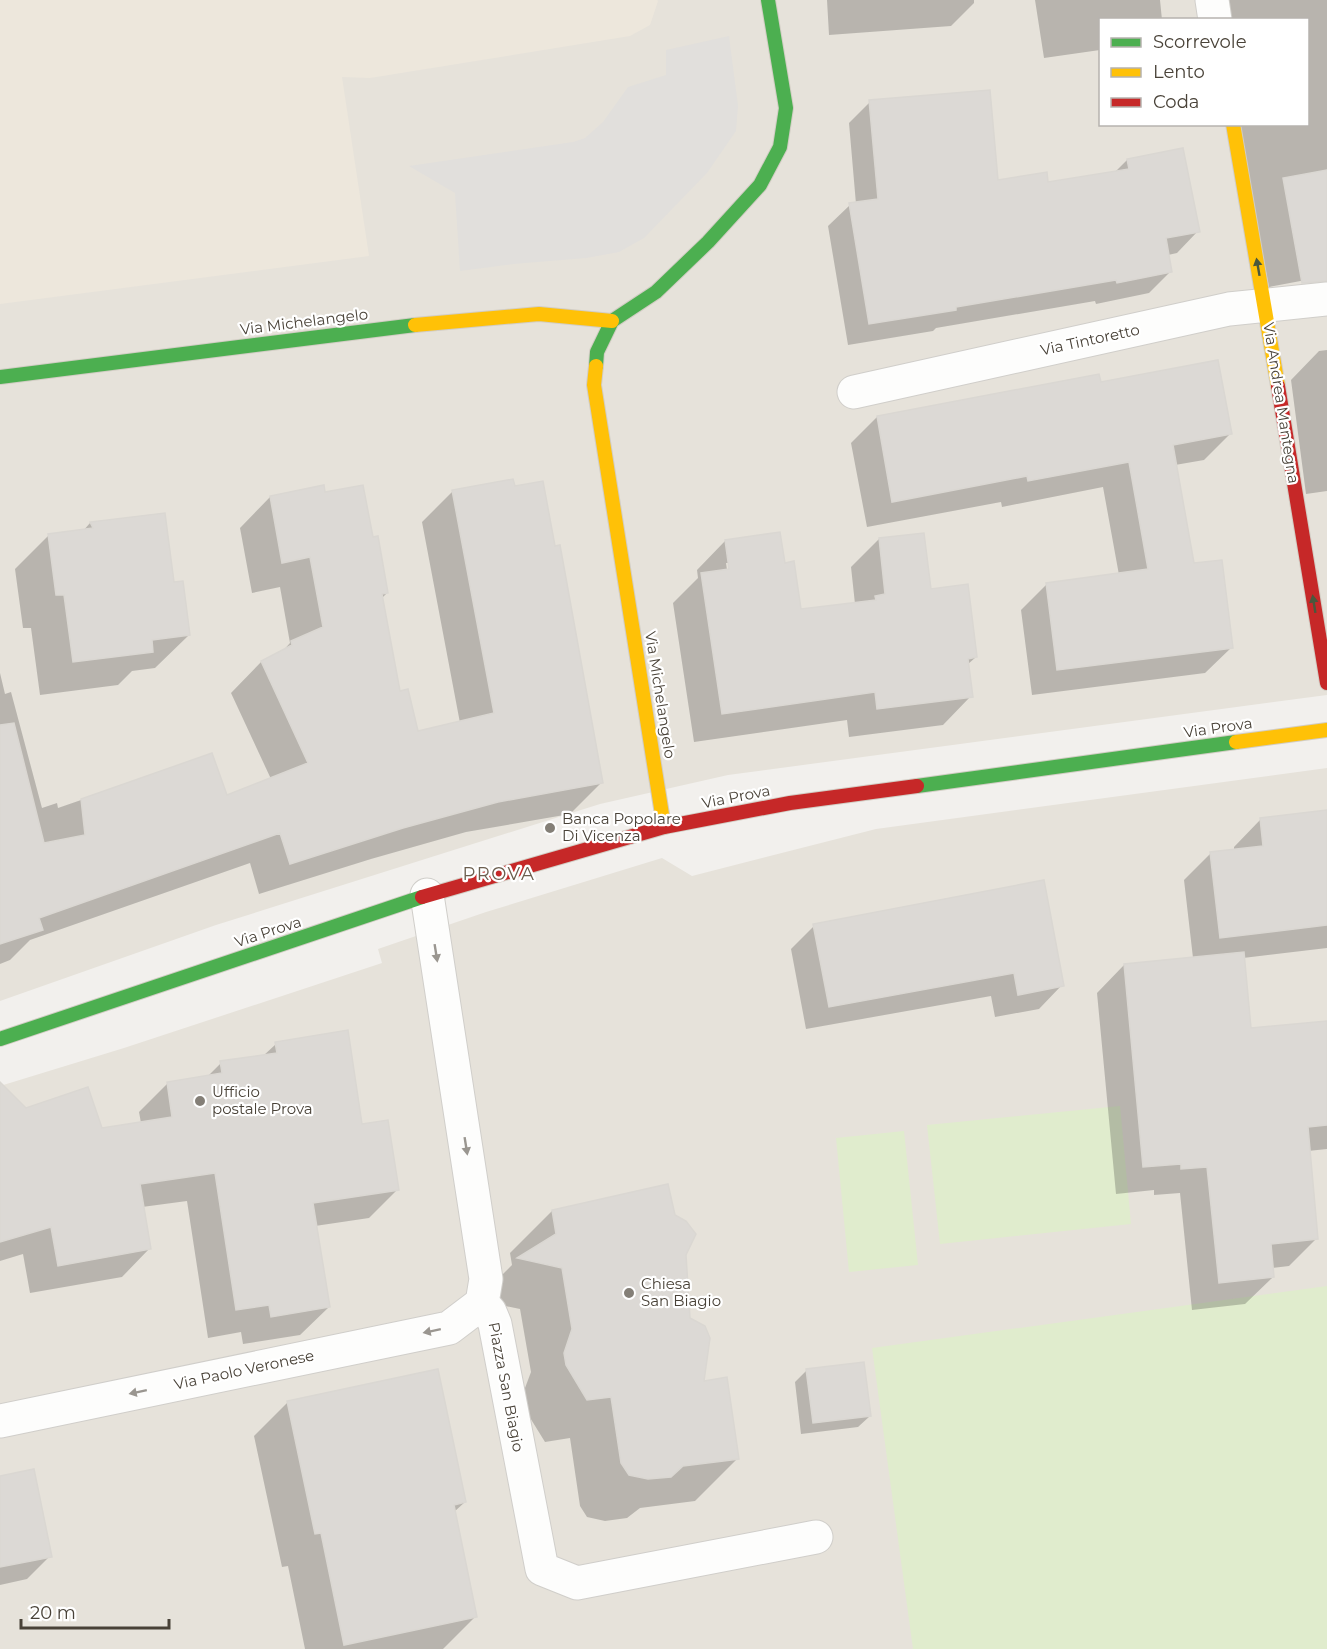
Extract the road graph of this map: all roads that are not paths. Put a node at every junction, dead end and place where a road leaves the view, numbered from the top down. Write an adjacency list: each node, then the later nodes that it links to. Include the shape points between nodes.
1 (768, 0): 7 (street, via 786,108 780,147 760,185 708,242 656,292)
2 (1212, 0): 3 (street)
3 (1215, 18)
4 (1233, 126): 6 (street, Via Andrea Mantegna, one-way to 4)
5 (1327, 299): 6 (street, Via Tintoretto)
6 (1266, 305): 9 (street, Via Tintoretto, via 1229,309); 10 (street, Via Andrea Mantegna, one-way to 6)
7 (612, 321): 8 (street, Via Michelangelo, via 539,314 424,324); 12 (street, Via Michelangelo, via 597,352 594,385)
8 (0, 377)
9 (854, 392)
10 (1327, 682)
11 (1327, 730): 12 (street, Via Prova, via 790,803)
12 (664, 827): 13 (street, Via Prova)
13 (427, 895): 14 (street, Via Prova); 15 (street, Piazza San Biagio, one-way to 15, via 486,1279)
14 (0, 1039)
15 (482, 1303): 16 (street, Via Paolo Veronese, one-way to 16, via 449,1328); 17 (street, Piazza San Biagio, via 495,1324 542,1569 577,1583)
16 (0, 1421)
17 (816, 1537)

